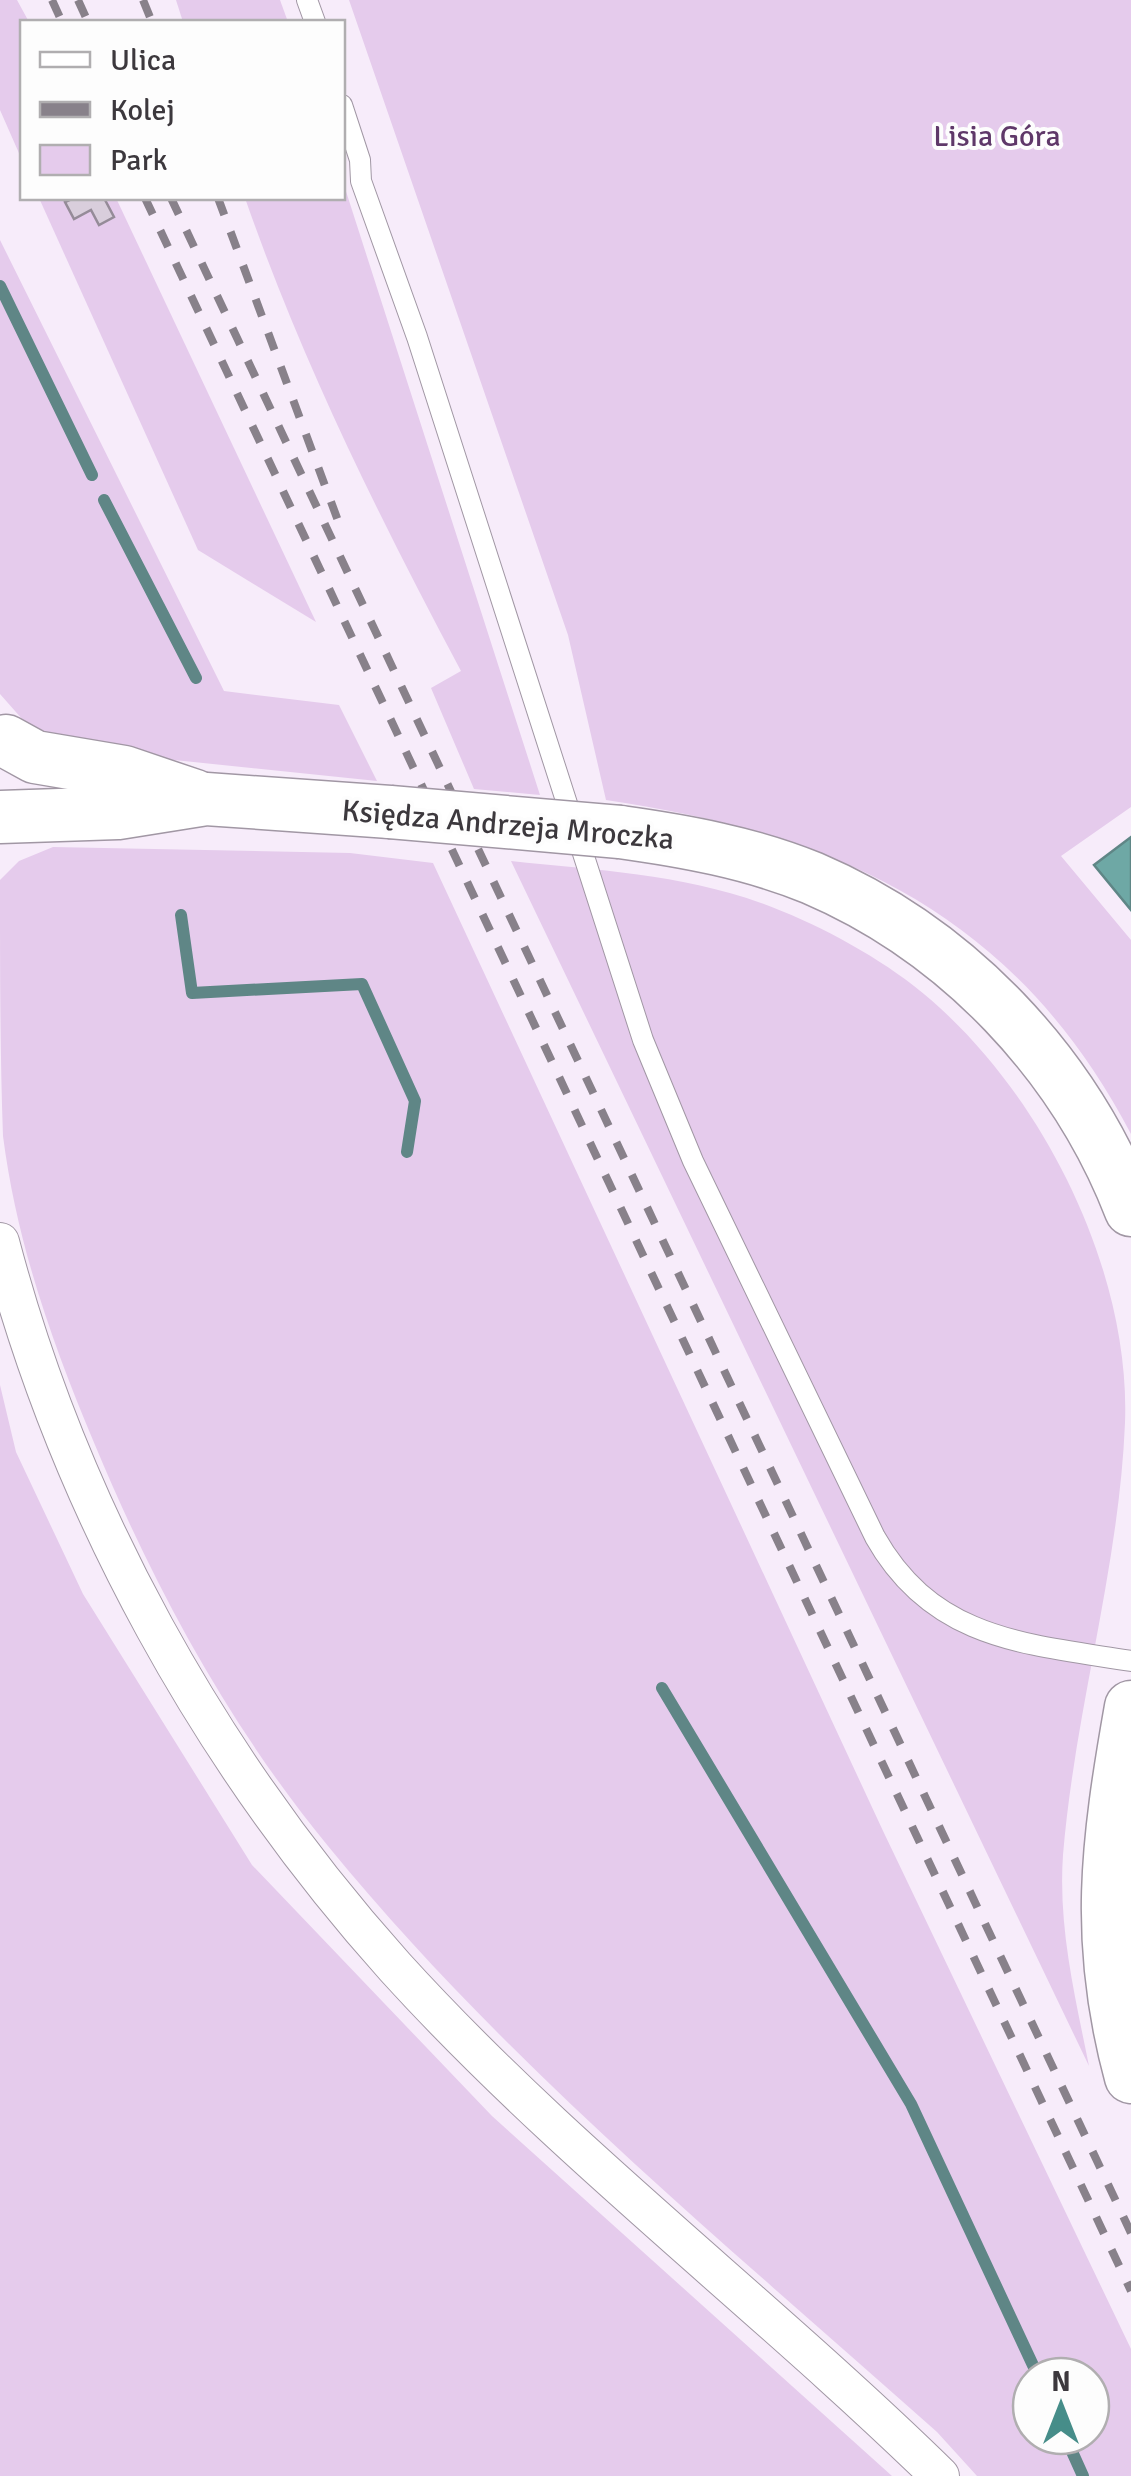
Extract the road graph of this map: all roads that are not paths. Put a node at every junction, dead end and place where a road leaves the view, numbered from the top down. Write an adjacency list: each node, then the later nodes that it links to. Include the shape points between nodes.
1 (345, 114): 7 (lane, via 361,181 644,1040 694,1162 875,1537 920,1595 981,1633)
2 (3, 736): 3 (street, Księdza Andrzeja Mroczka, via 34,757 124,772); 4 (street, via 11,767)
3 (206, 799): 4 (street, Księdza Andrzeja Mroczka, via 118,813); 5 (street, Księdza Andrzeja Mroczka, bridge, via 620,832 686,841 812,878 884,916 956,966 1008,1016 1059,1076 1097,1136)
4 (0, 816)
5 (1131, 1210)
6 (0, 1242): 10 (street, via 70,1450 144,1608 300,1850 395,1966 470,2043)
7 (1131, 1660)
8 (1131, 1707): 9 (street, via 1108,1850 1105,1924)
9 (1131, 2077)
10 (940, 2476)

